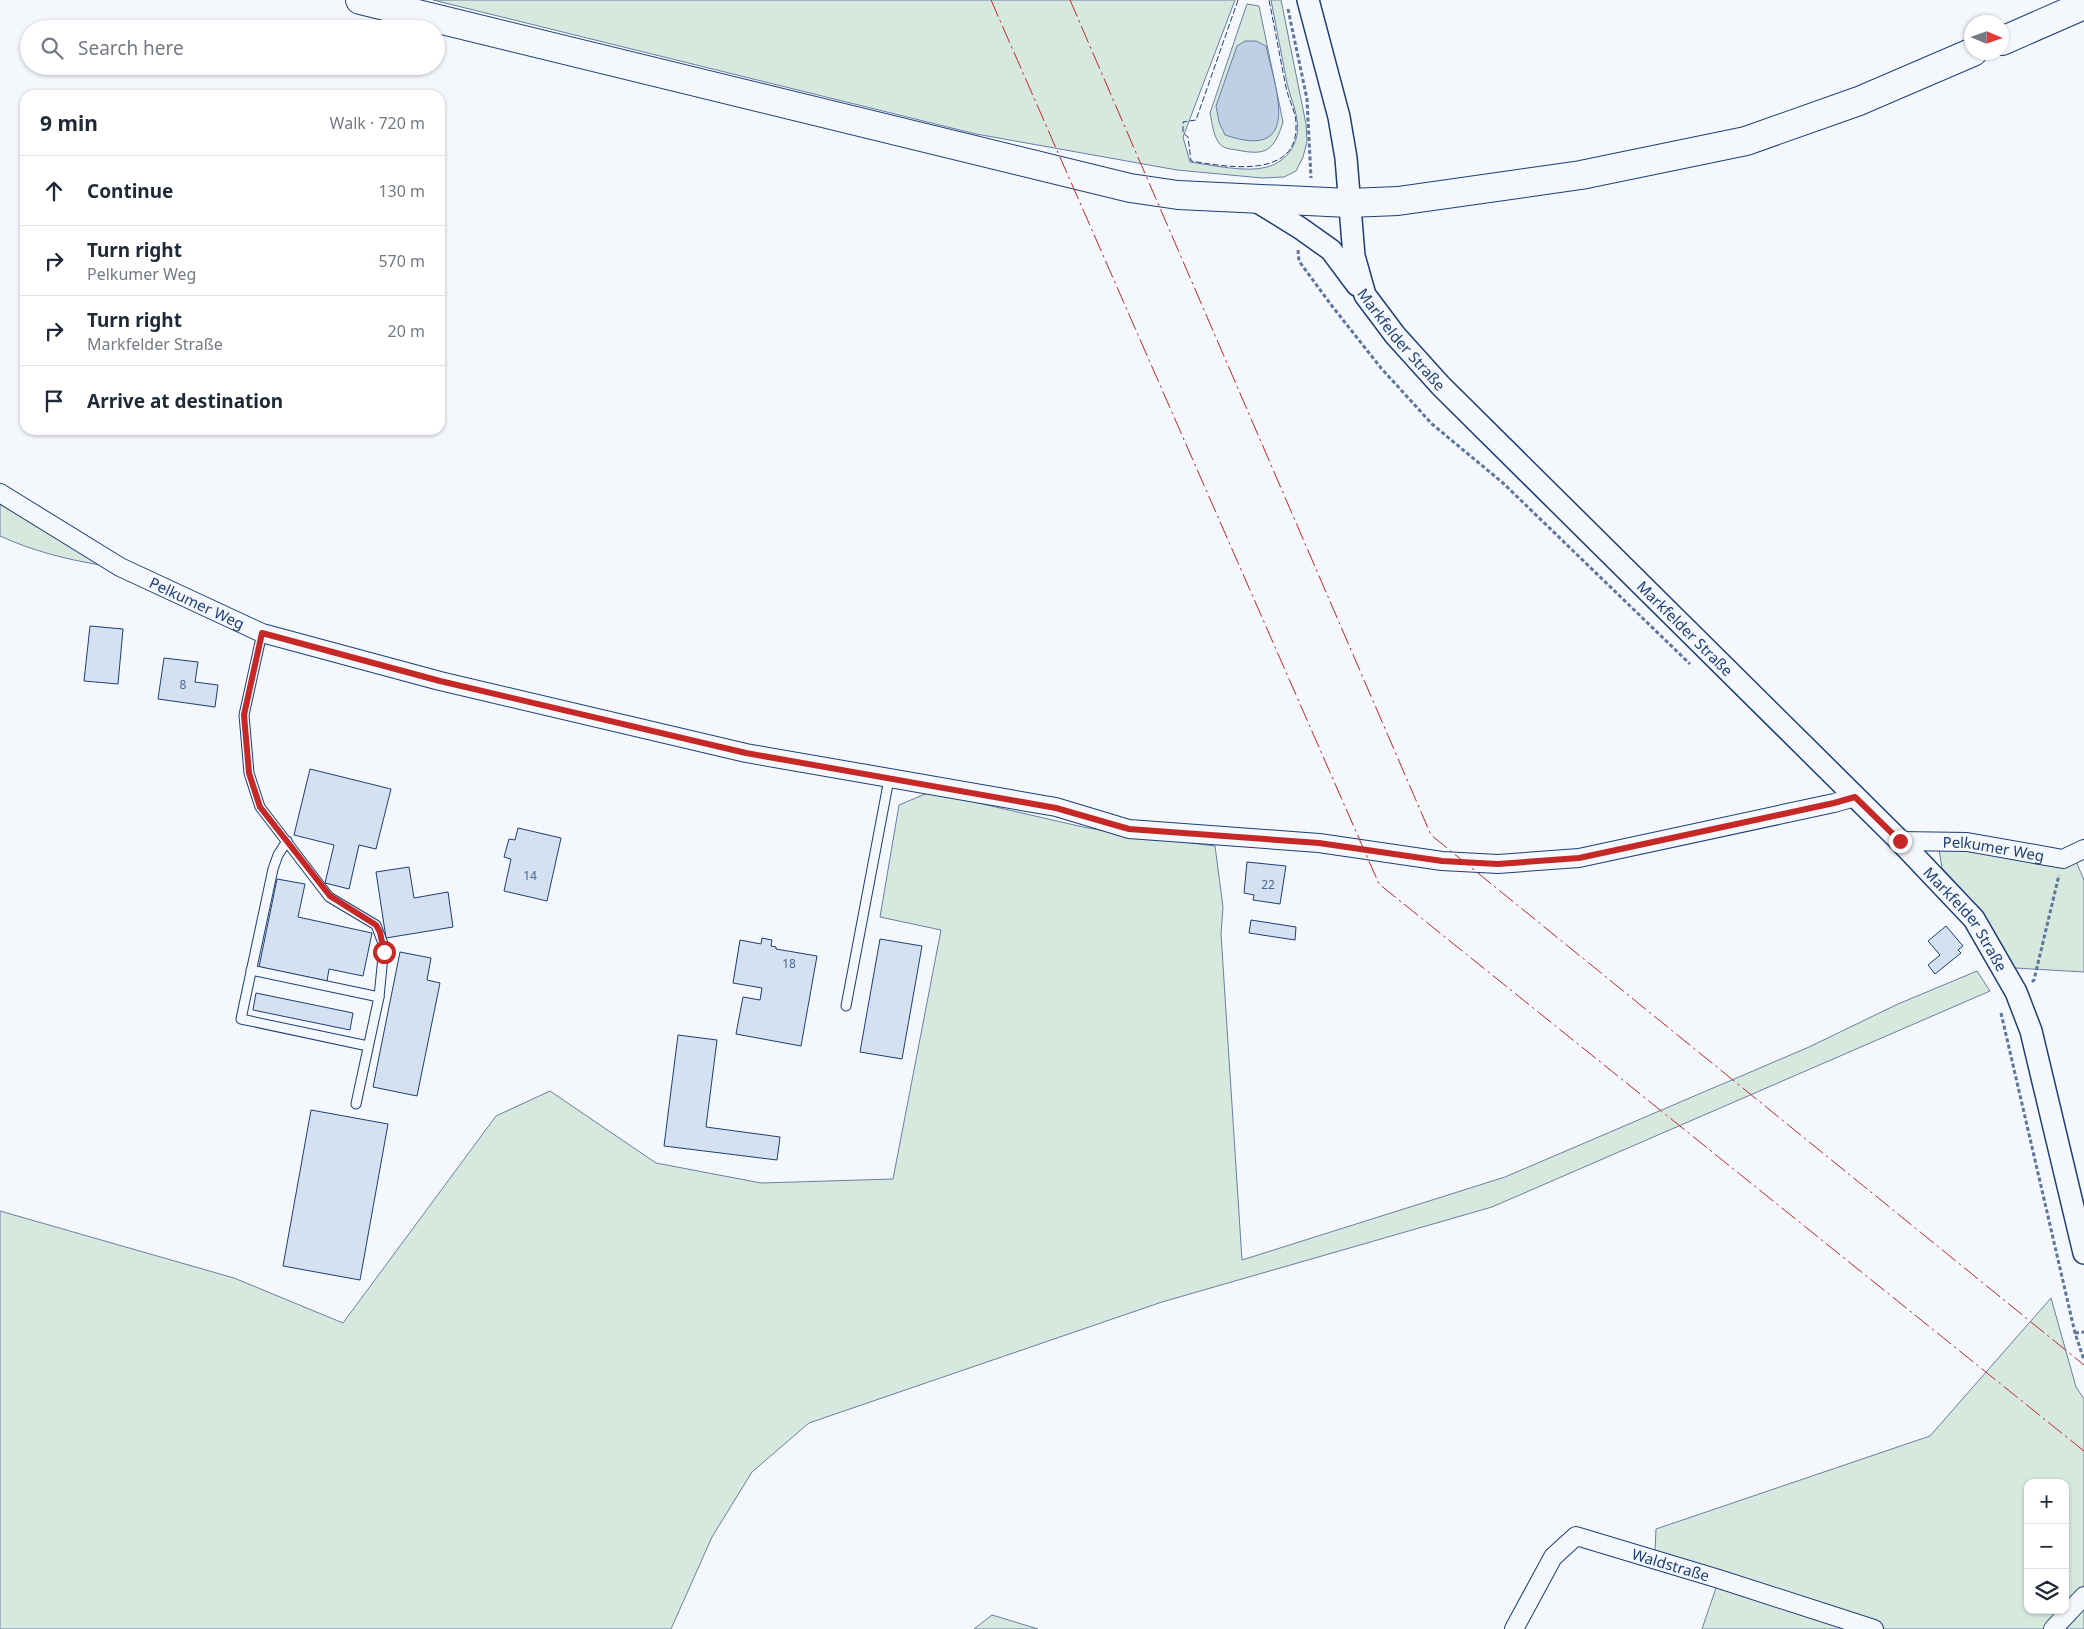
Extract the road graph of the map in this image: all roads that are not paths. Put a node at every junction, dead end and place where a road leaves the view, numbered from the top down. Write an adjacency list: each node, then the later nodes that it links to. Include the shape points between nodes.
1 (360, 0): 4 (main road)
2 (1308, 0): 9 (street, Markfelder Straße, via 1338,117 1346,158)
3 (2084, 6): 6 (main road)
4 (441, 20)
5 (445, 21): 8 (main road, via 1074,176 1178,195)
6 (2009, 38)
7 (1964, 56): 9 (main road, via 1859,101 1746,141 1581,175 1398,201)
8 (1253, 199): 9 (main road); 10 (street, via 1331,250)
9 (1349, 203): 10 (street, Markfelder Straße, via 1354,256)
10 (1365, 295): 14 (street, Markfelder Straße, via 1441,386)
11 (0, 493): 12 (street, Pelkumer Weg, via 120,567)
12 (262, 633): 13 (street, Pelkumer Weg, via 440,681 746,753); 16 (lane, via 244,715 249,773 260,807)
13 (889, 779): 14 (street, Pelkumer Weg, via 1056,808 1129,829 1319,843 1442,861 1498,864 1579,858); 20 (lane)
14 (1855, 797): 15 (street, Markfelder Straße)
15 (1900, 841): 17 (street, Pelkumer Weg, via 1967,842 2063,859); 23 (street, Markfelder Straße, via 1974,919 2007,995 2031,1031)
16 (287, 842): 18 (lane, via 273,869); 19 (lane, via 330,896 378,928 384,952)
17 (2084, 849)
18 (251, 970): 19 (lane); 21 (lane, via 241,1019)
19 (379, 997): 21 (lane)
20 (846, 1006)
21 (368, 1046): 22 (lane)
22 (356, 1104)
23 (2084, 1253)
24 (2084, 1596): 27 (street)
25 (1514, 1629): 26 (street, Waldstraße, via 1553,1557 1576,1536)
26 (1874, 1629)
27 (2053, 1629)

